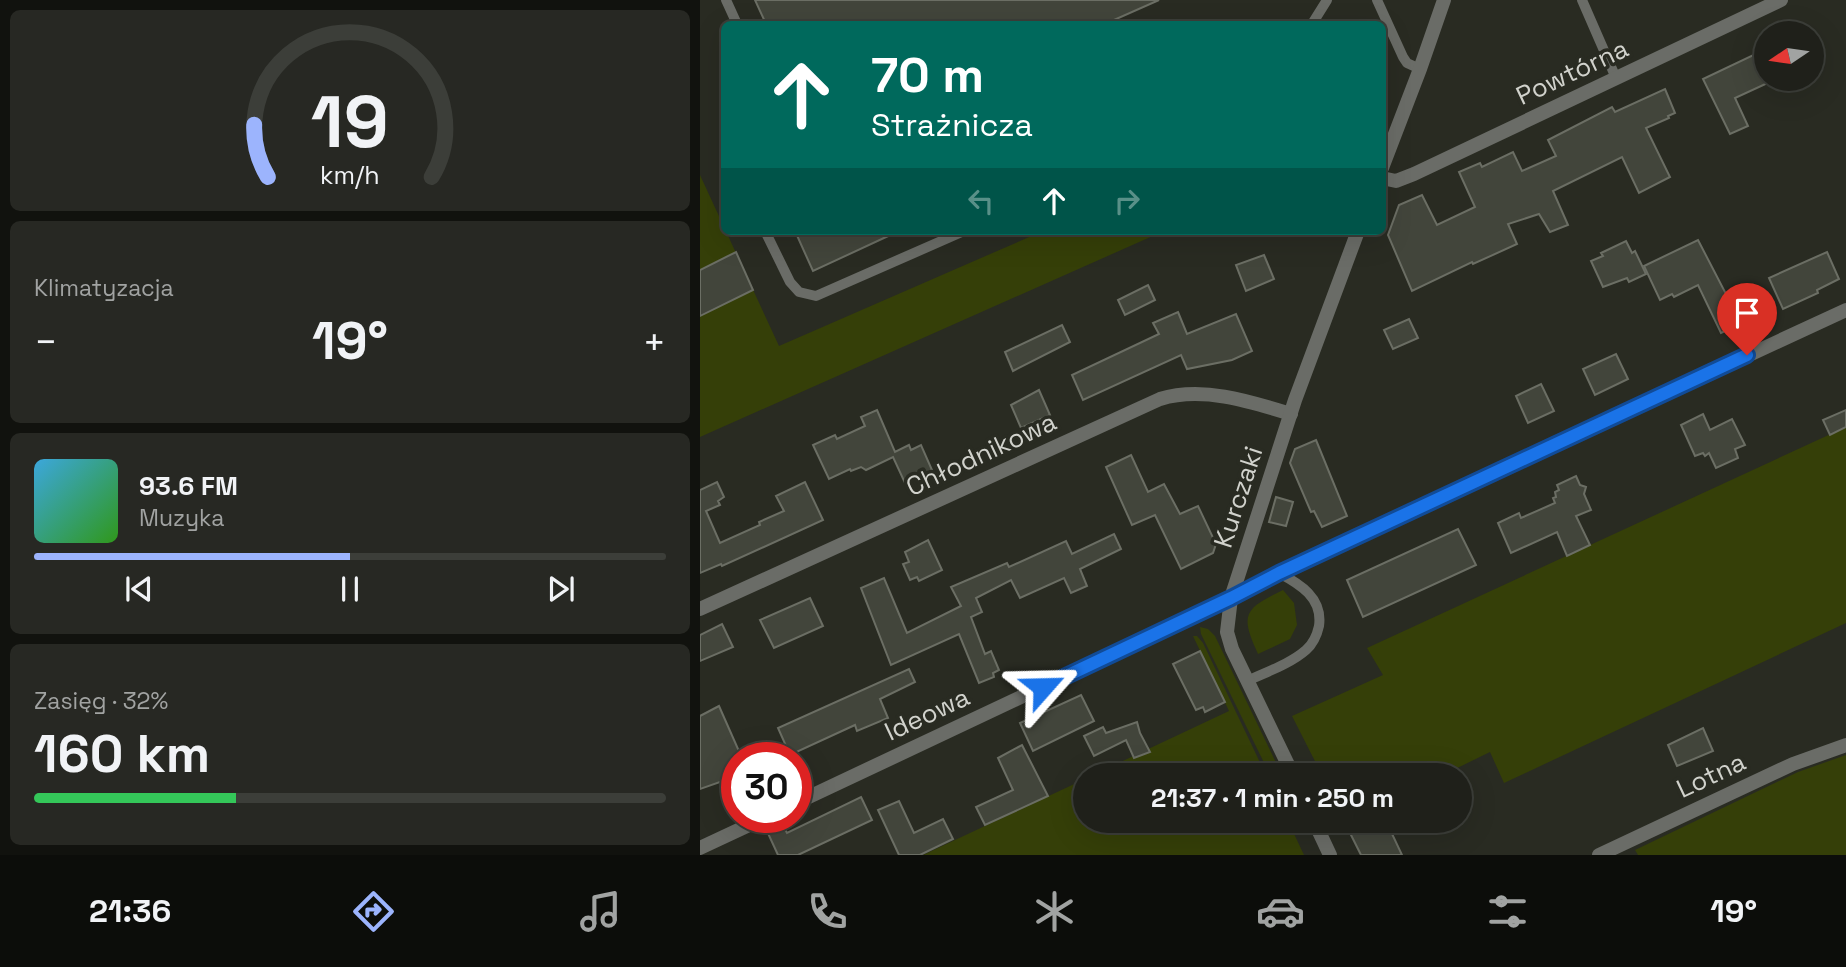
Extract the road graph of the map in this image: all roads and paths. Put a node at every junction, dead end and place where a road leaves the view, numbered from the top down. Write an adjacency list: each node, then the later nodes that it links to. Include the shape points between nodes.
1 (726, 0): 7 (lane)
2 (1327, 0): 8 (lane)
3 (1377, 0): 9 (lane, via 1403,57)
4 (1444, 0): 9 (street)
5 (1582, 0): 10 (lane)
6 (1781, 0): 10 (street, Powtórna)
7 (736, 21)
8 (1314, 21)
9 (1420, 69): 11 (street)
10 (1616, 78): 12 (street, Powtórna, via 1402,179)
11 (1386, 158)
12 (1386, 179)
13 (767, 235): 14 (lane, via 790,282 799,292 816,296)
14 (955, 235)
15 (1357, 235): 17 (street, Kurczaki)
16 (1846, 310): 18 (street)
17 (1291, 414): 19 (street, Kurczaki); 20 (street, Chłodnikowa, via 1210,394 1178,394)
18 (1279, 573): 19 (street); 21 (lane, via 1299,584 1314,601 1319,611 1318,631 1297,656)
19 (1231, 598): 21 (street, Kurczaki, via 1229,640); 24 (street, Ideowa)
20 (700, 609)
21 (1247, 681): 23 (street, Kurczaki)
22 (1846, 745): 29 (street, Lotna, via 1793,764)
23 (1287, 763)
24 (812, 795)
25 (732, 833): 27 (street)
26 (1320, 833): 28 (street)
27 (700, 848)
28 (1330, 855)
29 (1599, 855)

